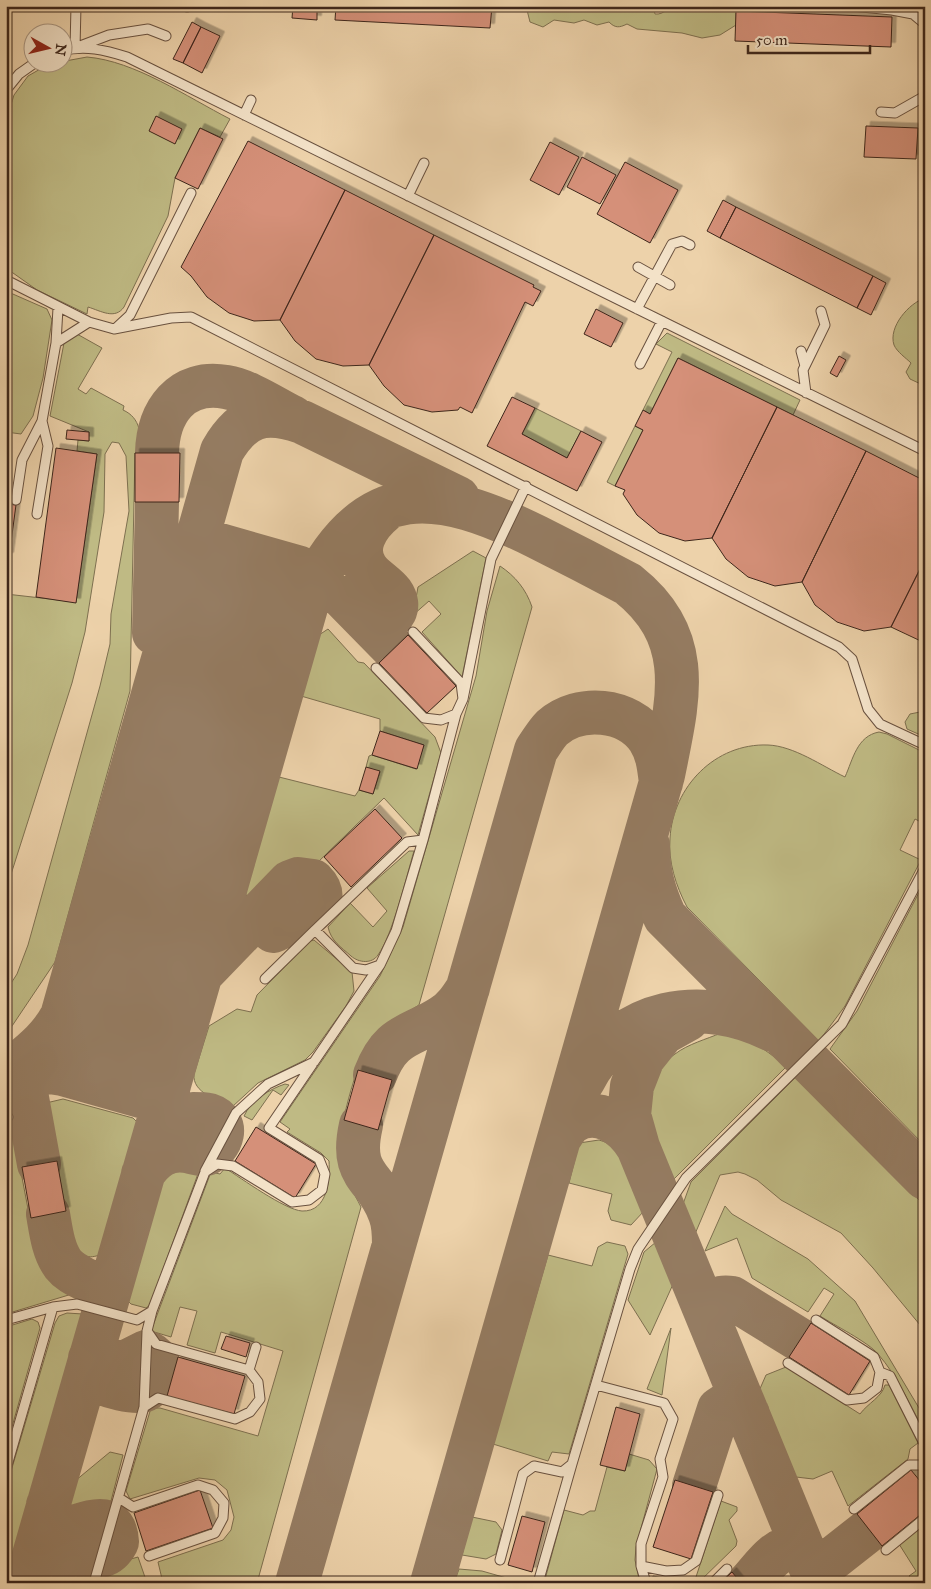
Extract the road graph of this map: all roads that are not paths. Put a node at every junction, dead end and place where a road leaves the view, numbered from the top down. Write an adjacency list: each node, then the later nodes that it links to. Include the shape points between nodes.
1 (76, 6): 5 (lane)
2 (852, 6): 3 (lane, via 912,14)
3 (925, 24)
4 (166, 36): 5 (lane, via 148,29 109,35)
5 (75, 48): 6 (lane); 12 (lane, via 98,48 127,57)
6 (72, 49)
7 (22, 72): 8 (lane)
8 (6, 90)
9 (925, 96): 11 (lane, via 895,113)
10 (252, 100): 12 (lane)
11 (882, 112)
12 (244, 114): 15 (lane)
13 (424, 163): 15 (lane)
14 (191, 193): 26 (lane, via 130,315)
15 (408, 196): 22 (lane)
16 (690, 245): 18 (lane, via 682,241 672,244)
17 (638, 267): 18 (lane)
18 (655, 276): 20 (lane); 22 (lane)
19 (6, 280): 21 (lane)
20 (670, 284)
21 (58, 308): 25 (lane); 27 (lane)
22 (637, 309): 24 (lane)
23 (821, 312): 30 (lane, via 825,326)
24 (662, 321): 29 (lane); 31 (lane)
25 (89, 322): 26 (lane); 27 (lane)
26 (114, 329): 34 (lane, via 191,317)
27 (56, 343): 32 (lane)
28 (801, 351): 30 (lane)
29 (640, 364)
30 (805, 366): 31 (lane)
31 (806, 393): 33 (lane)
32 (42, 421): 35 (lane, via 22,460); 36 (lane, via 48,446)
33 (925, 451)
34 (526, 486): 39 (lane, via 491,559); 41 (lane, via 840,647 852,660 868,709 880,724)
35 (16, 500)
36 (37, 514)
37 (413, 632): 39 (lane, via 461,683)
38 (376, 668): 40 (lane, via 424,718 441,720)
39 (463, 698): 40 (lane)
40 (456, 714): 42 (lane)
41 (925, 744)
42 (423, 840): 44 (lane, via 407,842); 45 (lane, via 396,931)
43 (925, 868): 58 (lane, via 842,1024 686,1178 638,1249)
44 (315, 930): 45 (lane, via 353,968 366,970); 46 (lane)
45 (380, 965): 47 (lane)
46 (265, 979)
47 (314, 1062): 48 (lane, via 268,1084 236,1113); 48 (lane, via 269,1128 319,1159 325,1174 322,1190 309,1200 292,1202 233,1166 217,1164)
48 (205, 1172): 50 (lane)
49 (53, 1307): 50 (lane, via 77,1304 137,1320); 51 (lane); 63 (lane)
50 (152, 1311): 53 (lane)
51 (6, 1320)
52 (816, 1320): 57 (lane, via 874,1357)
53 (147, 1331): 56 (lane, via 156,1344); 59 (lane)
54 (256, 1347): 56 (lane)
55 (788, 1363): 57 (lane, via 847,1400 864,1398 877,1388)
56 (249, 1370): 59 (lane, via 258,1382 260,1399 250,1412 235,1419 158,1398)
57 (880, 1372): 60 (lane, via 890,1376)
58 (596, 1385): 61 (lane); 71 (lane, via 664,1403 673,1419 660,1459 663,1478 641,1544)
59 (144, 1407): 65 (lane)
60 (925, 1446)
61 (572, 1464): 70 (lane, via 562,1472 534,1466 523,1474); 74 (lane)
62 (925, 1465): 66 (lane, via 909,1466)
63 (6, 1469)
64 (718, 1495): 71 (lane, via 696,1561 683,1570 666,1571)
65 (119, 1498): 69 (lane, via 132,1507 198,1485 213,1490 224,1502 223,1518 215,1533); 73 (lane)
66 (854, 1509)
67 (925, 1518): 68 (lane)
68 (886, 1550)
69 (149, 1556)
70 (500, 1560)
71 (641, 1566): 75 (lane)
72 (727, 1569): 76 (lane)
73 (94, 1583)
74 (538, 1583)
75 (646, 1583)
76 (712, 1583)

